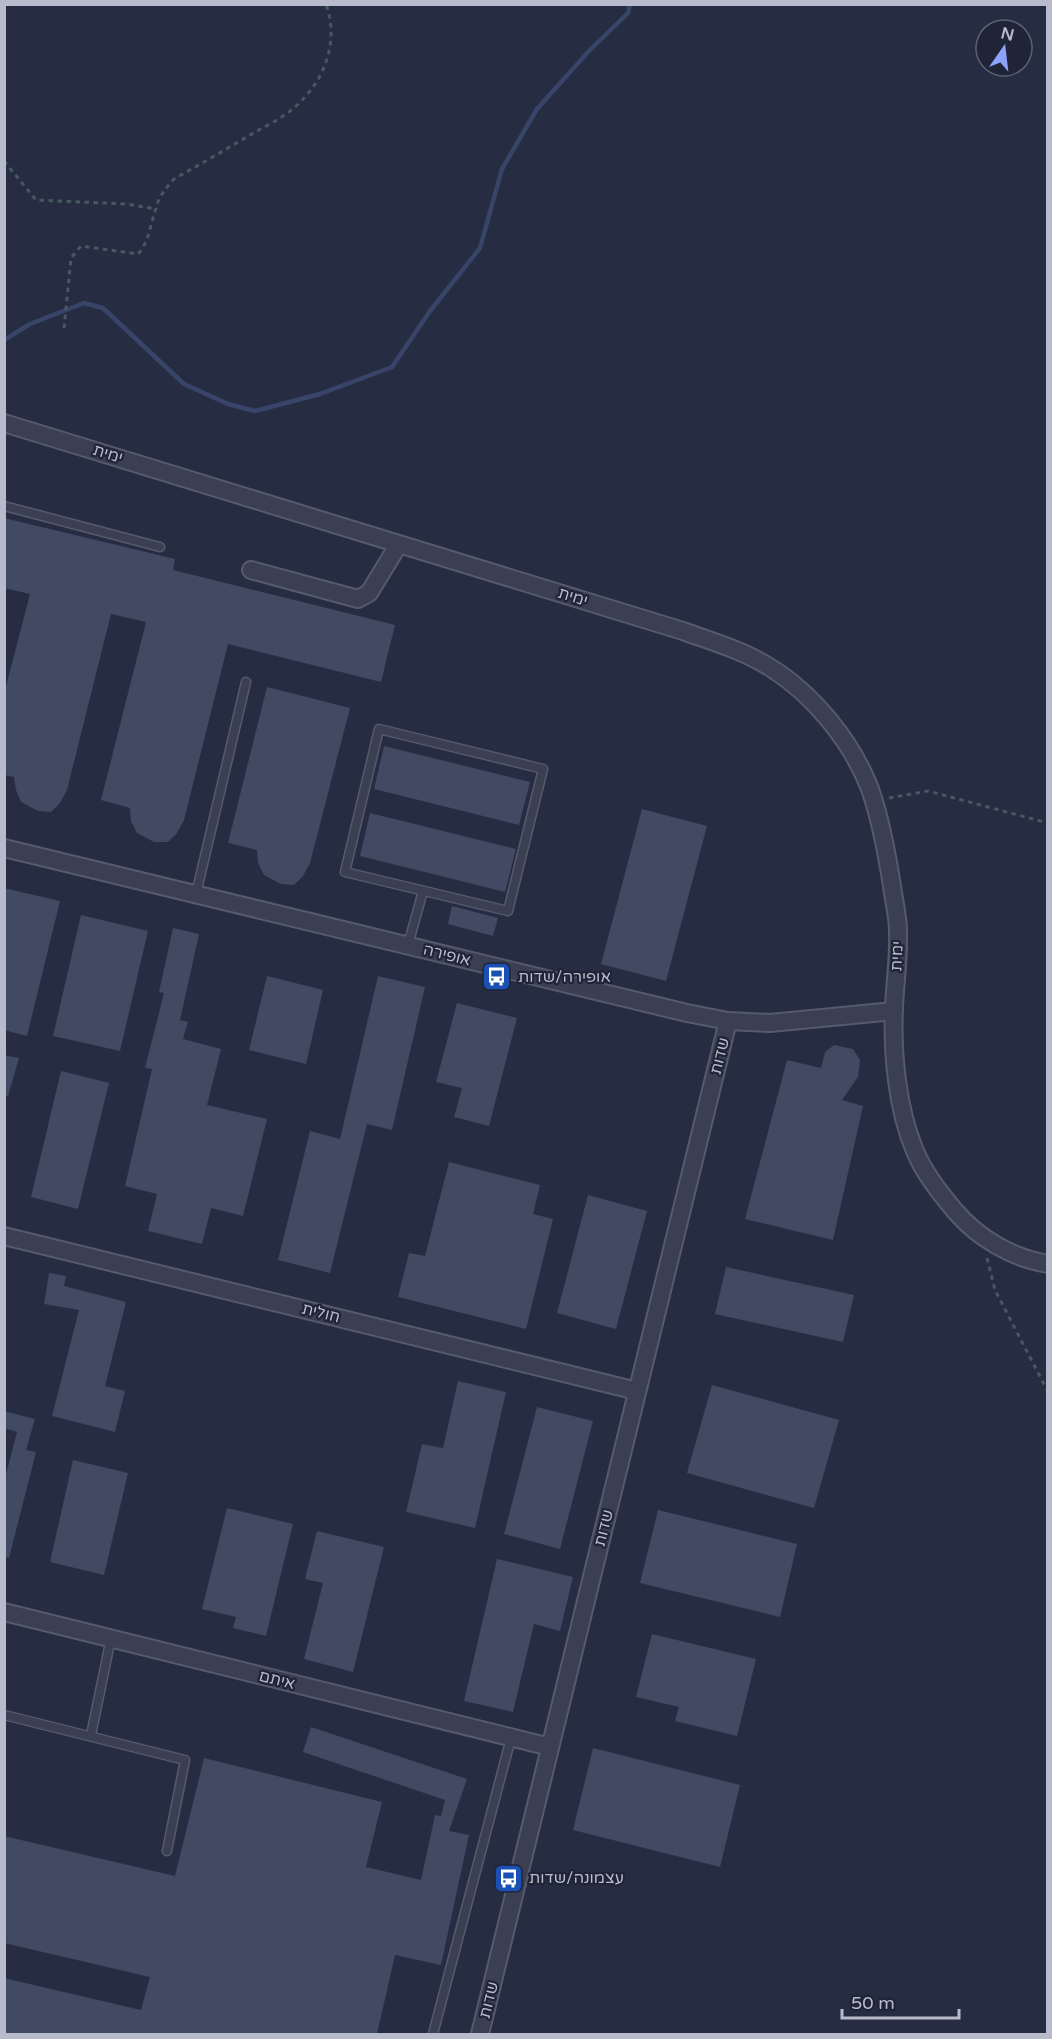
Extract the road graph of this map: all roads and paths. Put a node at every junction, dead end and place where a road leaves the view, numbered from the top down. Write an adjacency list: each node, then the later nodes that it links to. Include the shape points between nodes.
1 (326, 4): 3 (path, via 332,43 317,82 306,97 286,114 174,179 163,191)
2 (4, 161): 3 (path, via 36,200)
3 (156, 208): 4 (path, via 146,244 138,254 81,246 71,258)
4 (64, 328)
5 (4, 423): 7 (street, ימית)
6 (4, 506): 8 (lane)
7 (399, 544): 9 (street, via 369,593 358,599); 11 (street, ימית, via 683,631 771,668 804,694 829,722 853,755)
8 (160, 547)
9 (251, 570)
10 (246, 682): 15 (lane)
11 (873, 800): 12 (path, via 928,791); 17 (street, ימית, via 888,855 898,931)
12 (1047, 823)
13 (4, 848): 15 (street, אופירה)
14 (423, 891): 14 (lane, via 508,911 543,769 379,729 345,872); 16 (lane)
15 (195, 894): 16 (street, אופירה)
16 (408, 945): 18 (street, אופירה)
17 (894, 1011): 18 (street, אופירה, via 770,1023); 21 (street, ימית, via 897,1087 915,1151 937,1189 968,1226 1002,1249)
18 (729, 1021): 22 (street, שדות)
19 (4, 1236): 22 (street, חולית)
20 (987, 1258): 23 (path, via 994,1290)
21 (1047, 1264)
22 (637, 1390): 29 (street, שדות)
23 (1047, 1392)
24 (4, 1612): 25 (street, איתם)
25 (111, 1638): 27 (lane); 28 (street, איתם)
26 (4, 1715): 27 (lane)
27 (91, 1736): 30 (lane, via 184,1760)
28 (511, 1738): 29 (street, איתם); 31 (lane)
29 (550, 1747): 32 (street, שדות)
30 (167, 1851)
31 (433, 2034)
32 (480, 2034)

